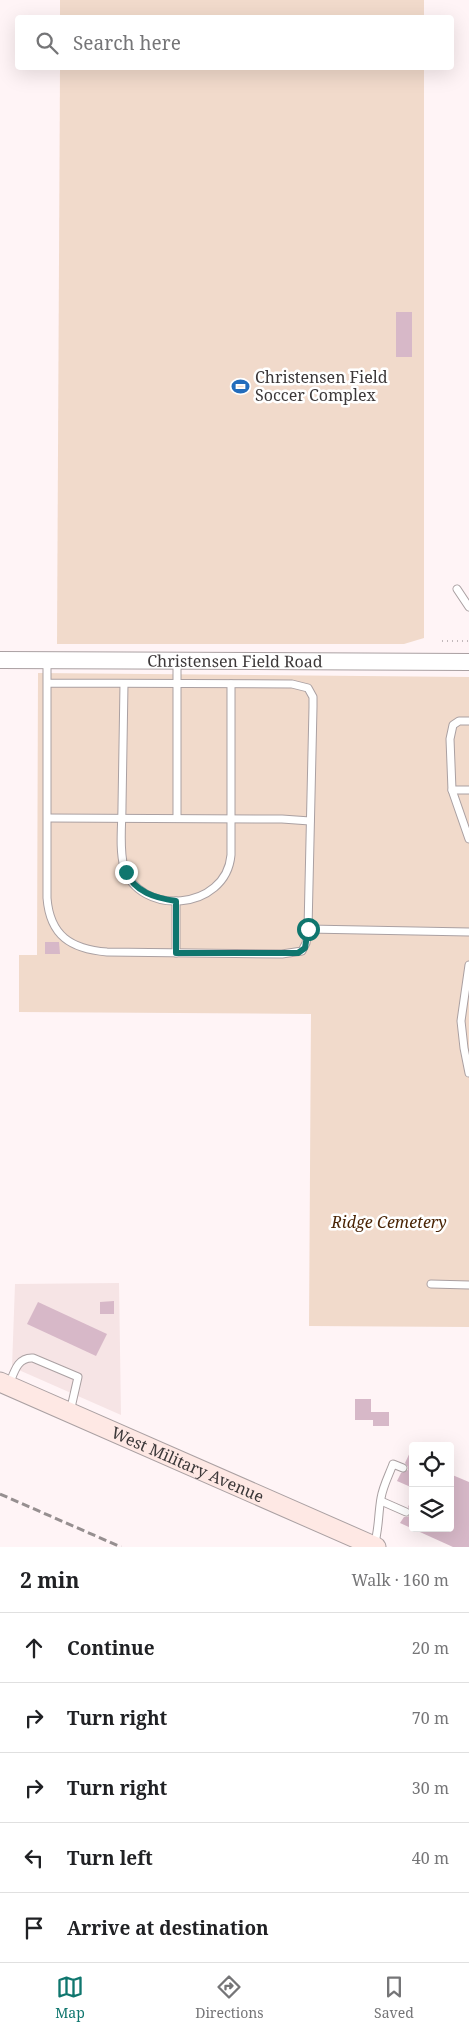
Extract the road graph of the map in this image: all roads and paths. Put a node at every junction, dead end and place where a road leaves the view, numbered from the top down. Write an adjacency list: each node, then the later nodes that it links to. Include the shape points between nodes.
1 (457, 589): 2 (lane)
2 (469, 607)
3 (442, 641): 4 (path)
4 (469, 641)
5 (0, 660): 6 (street, Christensen Field Road)
6 (47, 660): 7 (street, Christensen Field Road); 9 (lane)
7 (177, 661): 8 (street, Christensen Field Road); 11 (lane)
8 (469, 662)
9 (47, 683): 10 (lane); 16 (lane)
10 (124, 684): 11 (lane); 17 (lane)
11 (177, 684): 12 (lane); 18 (lane)
12 (231, 684): 19 (lane); 20 (lane, via 298,685 311,692)
13 (469, 721): 14 (lane, via 459,721 451,728)
14 (452, 790): 15 (lane); 21 (lane)
15 (469, 790)
16 (48, 818): 17 (lane); 25 (lane, via 48,908 62,937 76,946 96,951)
17 (122, 818): 18 (lane); 22 (lane, via 122,857 128,877 150,896)
18 (177, 818): 19 (lane)
19 (231, 819): 20 (lane); 22 (lane, via 230,863 224,880 200,897)
20 (310, 821): 23 (lane)
21 (469, 839)
22 (176, 901): 25 (lane)
23 (308, 929): 24 (lane); 25 (lane, via 305,948 298,953)
24 (469, 932)
25 (176, 953)
26 (469, 965): 27 (lane)
27 (466, 1003): 28 (lane, via 462,1034)
28 (469, 1073)
29 (431, 1284): 30 (lane)
30 (469, 1284)
31 (4, 1384): 32 (main road, West Military Avenue); 32 (lane, via 20,1362 27,1358 57,1368 78,1377)
32 (70, 1412): 36 (main road, West Military Avenue)
33 (403, 1468): 34 (lane, via 393,1464)
34 (381, 1501): 35 (lane); 36 (lane)
35 (406, 1512)
36 (375, 1547)

